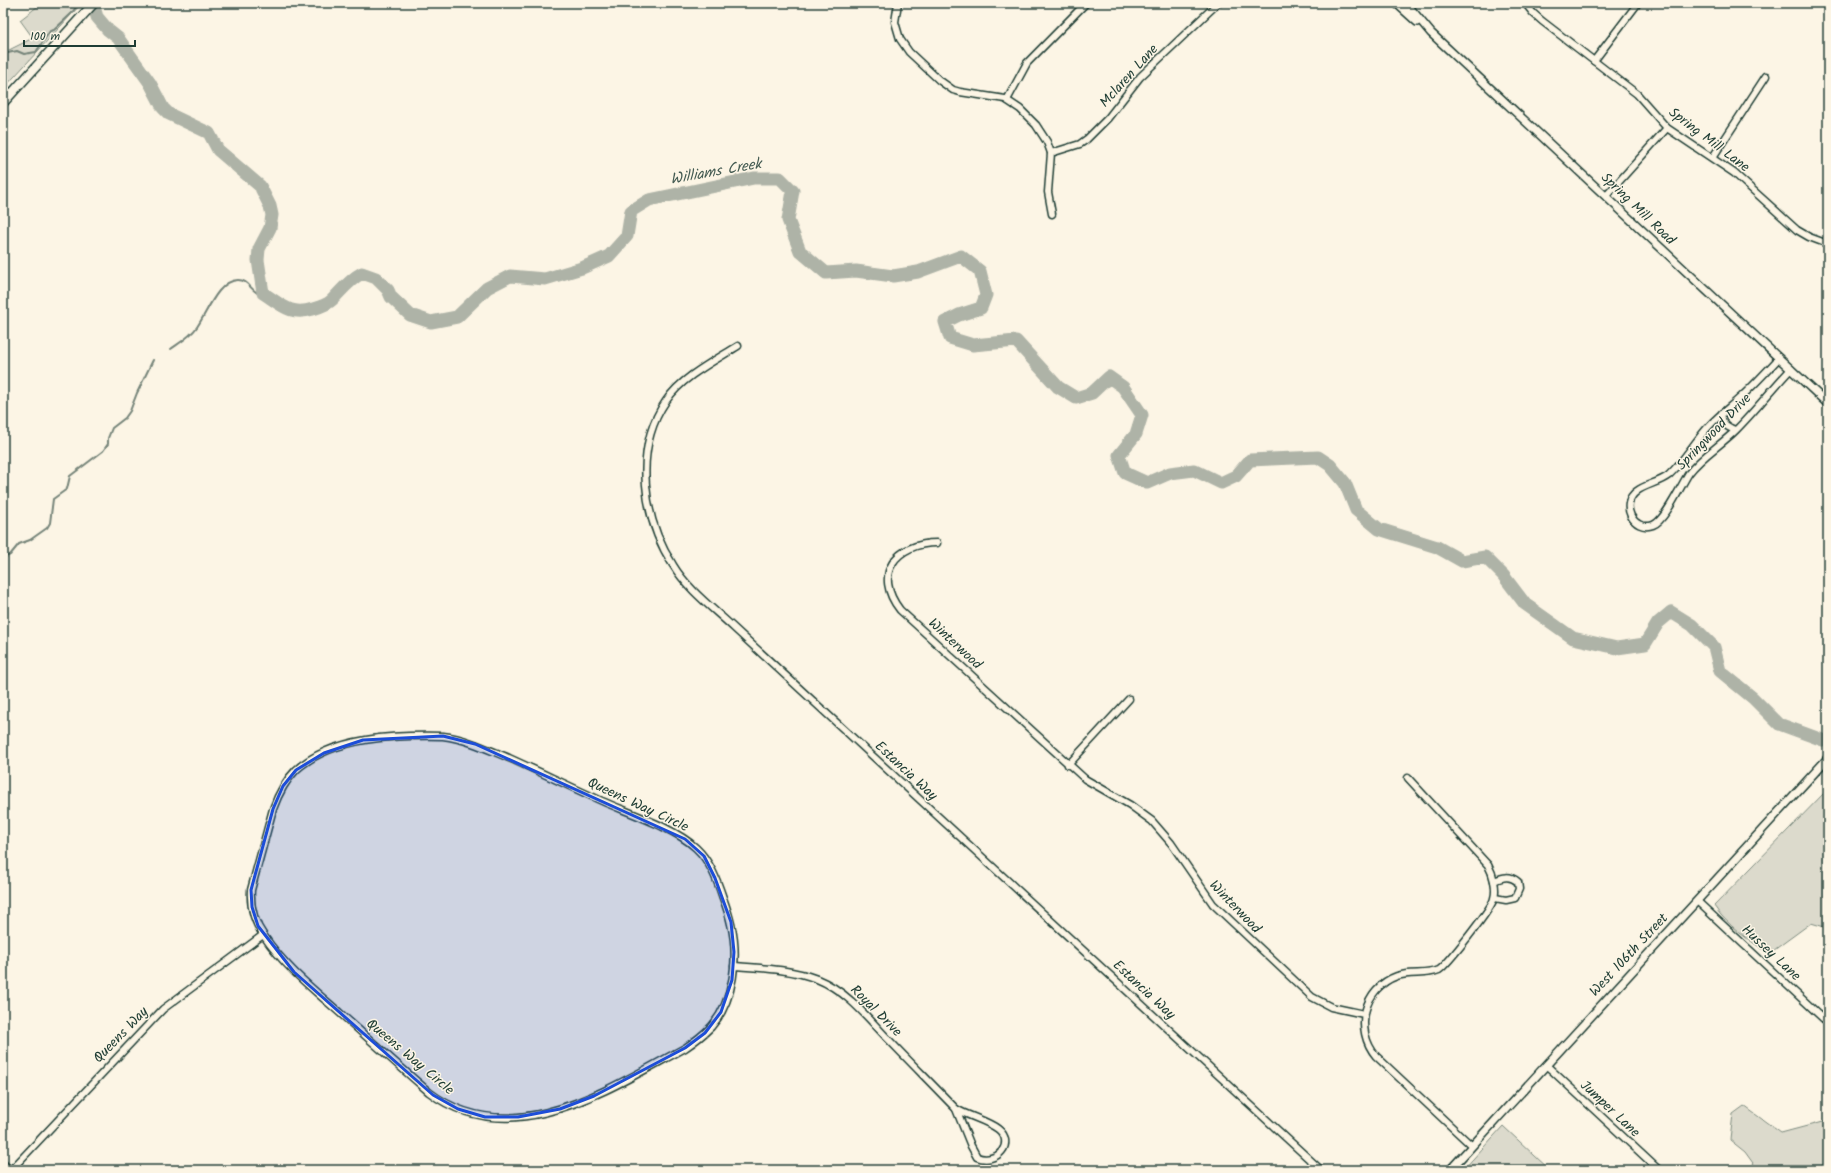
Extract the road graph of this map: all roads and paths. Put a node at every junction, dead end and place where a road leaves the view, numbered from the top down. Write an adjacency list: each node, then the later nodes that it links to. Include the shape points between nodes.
1 (94, 3): 13 (main road)
2 (898, 3): 12 (street, via 895,22 900,39 909,52 947,86 960,92)
3 (1086, 3): 12 (street, via 1027,63)
4 (1218, 3): 15 (street, Mclaren Lane, via 1140,77 1108,118 1087,139 1080,144)
5 (1396, 3): 9 (street, Spring Mill Road, via 1425,31)
6 (1406, 3): 9 (street, Spring Mill Road)
7 (1525, 3): 10 (street, Spring Mill Lane, via 1533,13)
8 (1638, 3): 10 (street)
9 (1431, 33): 17 (street, Spring Mill Road)
10 (1594, 61): 14 (street, Spring Mill Lane, via 1637,94)
11 (1766, 76): 16 (street)
12 (1007, 100): 15 (street, via 1036,125)
13 (3, 103)
14 (1667, 128): 16 (street, Spring Mill Lane); 17 (street)
15 (1051, 153): 18 (street, via 1048,192)
16 (1713, 157): 19 (street, Spring Mill Lane, via 1797,230)
17 (1606, 196): 21 (street, Spring Mill Road)
18 (1052, 214)
19 (1828, 244)
20 (738, 346): 43 (street, Estancia Way, via 677,388 666,401 652,431 648,449 646,490 656,533 673,566 690,587)
21 (1779, 358): 22 (street, Spring Mill Road); 24 (street, Springwood Drive, via 1755,384)
22 (1791, 369): 23 (street, Spring Mill Road); 25 (street, Springwood Drive)
23 (1828, 404)
24 (1722, 413): 25 (street, via 1724,424); 25 (street, Springwood Drive, via 1669,475 1631,496 1628,510 1630,517 1642,525 1652,526 1659,522 1691,471)
25 (1735, 430)
26 (937, 543): 29 (street, Winterwood, via 907,548 894,560 889,572 889,584 896,604)
27 (1129, 699): 29 (street)
28 (1828, 758): 33 (street, West 106th Street)
29 (1068, 765): 36 (street, Winterwood, via 1097,788 1130,805 1152,821 1171,843 1212,904 1312,997 1331,1008)
30 (1408, 778): 31 (street, via 1482,858)
31 (1494, 881): 32 (street); 32 (street, via 1508,876 1518,882 1519,890 1515,898)
32 (1494, 898): 36 (street, via 1446,965 1434,972 1414,972 1390,979 1377,989)
33 (1697, 901): 37 (street, Hussey Lane); 38 (street, West 106th Street)
34 (264, 936): 35 (street, Queens Way Circle, via 294,972 429,1092 458,1109 496,1118 540,1114 575,1104 685,1048 705,1033 721,1012 729,992); 35 (street, Queens Way Circle, via 250,899 252,881 278,796 296,770 324,753 363,740 443,736 475,744 521,764 674,833 695,846 710,866 731,922); 42 (street, Queens Way, via 162,1009)
35 (734, 966): 39 (street, Royal Drive, via 806,975 839,991 859,1008)
36 (1364, 1014): 40 (street, via 1365,1034 1376,1056)
37 (1828, 1023)
38 (1546, 1065): 40 (street, West 106th Street); 45 (street, Jumper Lane)
39 (956, 1109): 39 (street, Royal Drive, via 970,1146 978,1156 988,1159 998,1155 1005,1146 1001,1132 994,1126)
40 (1472, 1146): 44 (street, West 106th Street)
41 (3, 1164): 42 (street)
42 (10, 1170)
43 (1321, 1170)
44 (1450, 1170)
45 (1659, 1170)

